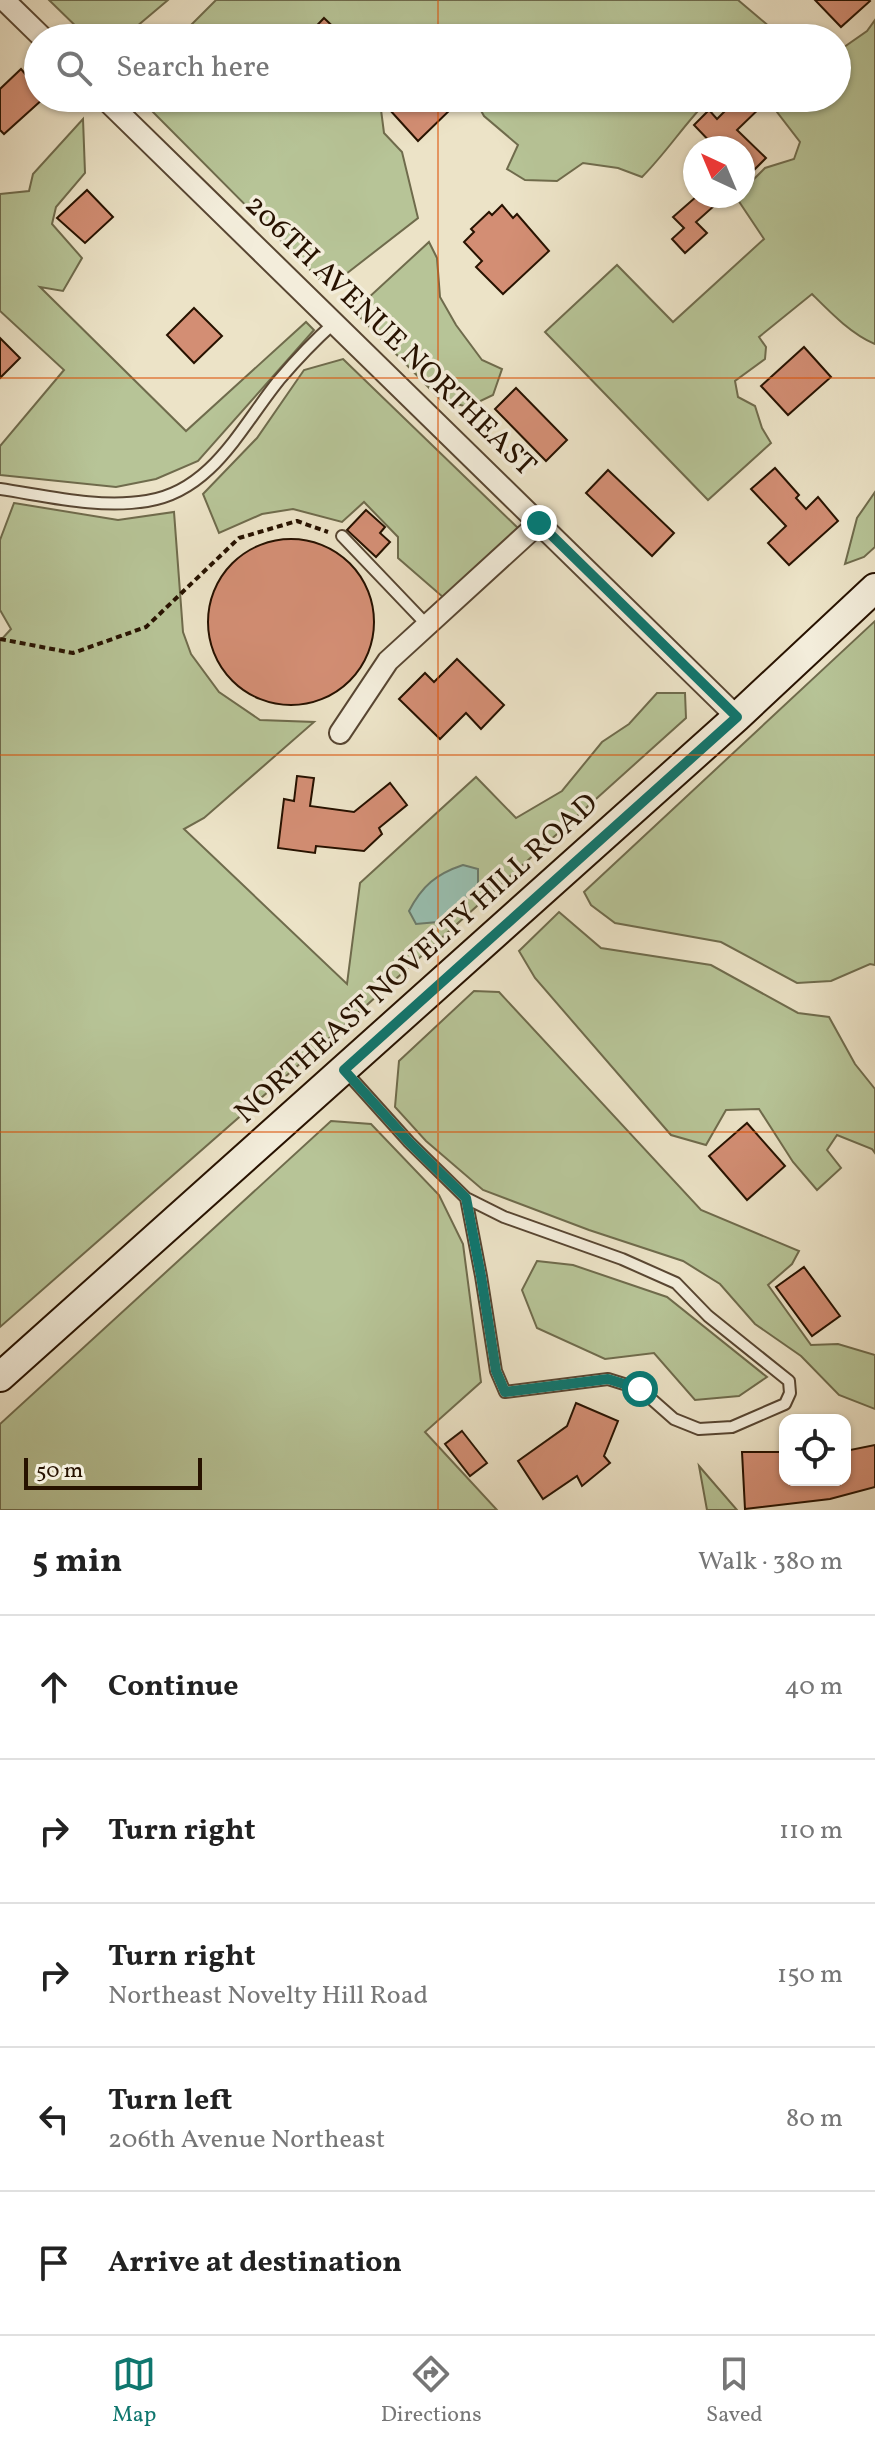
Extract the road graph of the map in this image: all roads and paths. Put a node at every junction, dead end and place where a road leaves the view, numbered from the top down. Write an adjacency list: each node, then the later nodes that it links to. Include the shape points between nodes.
1 (4, 0): 2 (street)
2 (29, 24)
3 (118, 112): 4 (street, 206TH AVENUE NORTHEAST)
4 (334, 323): 5 (lane, via 278,382 225,454 196,481 169,495 110,503); 6 (street, 206TH AVENUE NORTHEAST)
5 (0, 489)
6 (539, 523): 9 (street); 11 (street, 206TH AVENUE NORTHEAST)
7 (342, 536): 9 (lane); 10 (path, via 297,521 239,538 146,627 73,653)
8 (875, 588): 11 (main road, NORTHEAST NOVELTY HILL ROAD)
9 (427, 625): 12 (street, via 388,661)
10 (0, 639)
11 (737, 717): 13 (main road, NORTHEAST NOVELTY HILL ROAD)
12 (340, 733)
13 (344, 1070): 14 (lane); 15 (main road, NORTHEAST NOVELTY HILL ROAD)
14 (466, 1198): 14 (lane, via 496,1371 505,1392 608,1379 640,1389 674,1419 699,1429 732,1427 785,1404 789,1381 676,1283)
15 (0, 1377)

